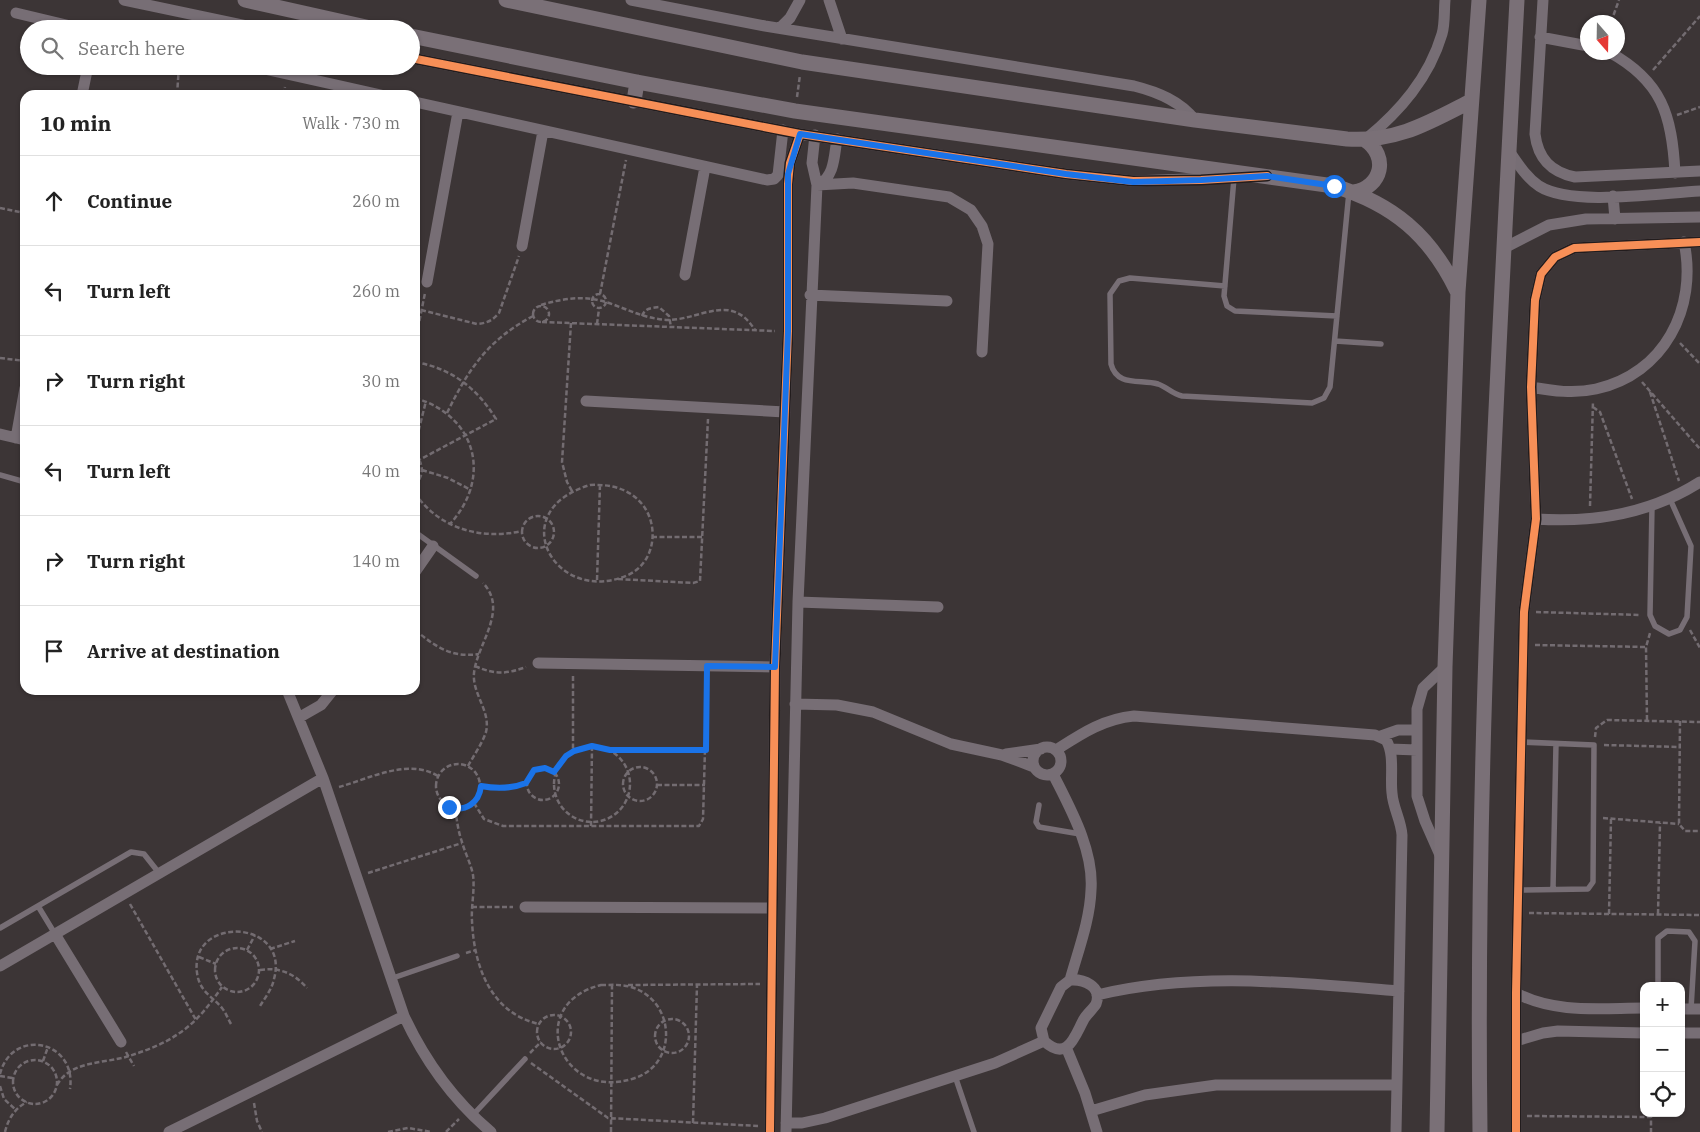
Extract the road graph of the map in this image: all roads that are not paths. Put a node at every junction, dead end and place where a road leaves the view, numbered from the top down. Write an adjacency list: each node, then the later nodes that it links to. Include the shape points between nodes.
1 (124, 0): 15 (street)
2 (245, 0): 13 (main road)
3 (273, 0): 13 (main road)
4 (506, 0): 33 (main road, via 802,62)
5 (631, 0): 17 (street)
6 (800, 0): 17 (street)
7 (829, 0): 20 (street)
8 (1445, 0): 39 (street, via 1442,33 1430,64 1391,118)
9 (1479, 0): 30 (main road)
10 (1517, 0): 40 (main road)
11 (1543, 0): 18 (street)
12 (16, 13): 14 (street)
13 (298, 13): 16 (main road)
14 (45, 20)
15 (218, 20)
16 (332, 20)
17 (780, 28): 20 (street)
18 (1540, 37): 21 (street); 44 (street, via 1534,134 1542,158 1551,168 1575,177)
19 (420, 38): 26 (main road)
20 (842, 39): 33 (street, via 1134,86 1156,92 1179,104)
21 (1580, 44)
22 (420, 60): 29 (street)
23 (1623, 60): 43 (street, via 1646,78 1660,97 1674,141)
24 (86, 75): 27 (street)
25 (289, 75): 28 (street)
26 (637, 82): 29 (main road); 45 (main road, via 795,111)
27 (83, 90)
28 (351, 90)
29 (634, 101): 34 (street)
30 (1471, 101): 39 (main road, via 1402,134); 61 (main road)
31 (420, 103): 32 (street)
32 (458, 112): 35 (street); 59 (street)
33 (1195, 120): 39 (main road)
34 (783, 130): 36 (street); 41 (street, via 778,175 774,180)
35 (543, 131): 41 (street); 56 (street)
36 (800, 134): 37 (street); 70 (street, via 788,174)
37 (815, 135): 38 (street); 47 (street, via 812,163)
38 (837, 139): 46 (street, via 1133,182); 47 (street, via 828,177)
39 (1365, 140): 48 (main road, via 1379,155 1378,176 1368,188)
40 (1509, 151): 51 (street, via 1522,171 1547,189 1561,195 1585,198); 57 (main road)
41 (705, 167): 58 (street)
42 (1700, 171): 43 (street)
43 (1675, 173): 44 (street)
44 (1643, 174): 50 (street)
45 (1267, 176): 46 (street); 48 (main road)
46 (1234, 178): 60 (lane)
47 (817, 184): 62 (street); 67 (street, via 852,183 949,197 971,210 982,226 988,244)
48 (1351, 191): 61 (main road, via 1392,211 1419,234 1437,255); 64 (lane)
49 (1700, 191): 50 (street)
50 (1644, 194): 51 (street)
51 (1613, 196): 53 (street)
52 (1700, 217): 53 (street)
53 (1615, 219): 57 (street, via 1586,219 1549,225)
54 (1684, 242): 55 (street); 68 (street, via 1688,289 1672,334 1655,356 1634,373 1594,390 1562,393); 68 (street, via 1574,248 1555,257 1541,274 1535,300)
55 (1700, 242)
56 (522, 246)
57 (1506, 248): 146 (main road, via 1489,590 1478,1026)
58 (685, 275)
59 (427, 282)
60 (1225, 286): 64 (lane, via 1224,302 1231,310); 65 (lane, via 1130,278 1119,281 1110,294 1111,364 1114,373 1123,379 1159,384 1182,396 1312,403 1328,393)
61 (1458, 292): 87 (main road)
62 (810, 295): 63 (street); 83 (street)
63 (947, 301)
64 (1337, 316): 65 (lane)
65 (1334, 341): 66 (lane)
66 (1381, 344)
67 (982, 352)
68 (1531, 387): 78 (street)
69 (586, 401): 70 (street)
70 (785, 412): 86 (street)
71 (0, 434): 72 (street)
72 (20, 439)
73 (0, 475): 74 (lane)
74 (20, 481)
75 (1700, 482): 76 (street)
76 (1670, 499): 77 (street); 77 (lane, via 1691,546 1686,622 1680,630 1672,633 1663,632 1655,626 1650,615)
77 (1652, 506): 78 (street, via 1590,520)
78 (1536, 520): 94 (street, via 1524,612)
79 (420, 536): 80 (lane)
80 (433, 546): 81 (street); 82 (lane)
81 (420, 565)
82 (476, 576)
83 (798, 602): 84 (street); 90 (street)
84 (938, 608)
85 (538, 664): 86 (street)
86 (775, 667): 112 (street)
87 (1445, 667): 92 (street, via 1428,681 1420,696); 106 (main road)
88 (289, 695): 91 (street)
89 (329, 695): 91 (street, via 321,705)
90 (795, 704): 100 (street, via 858,708 951,744); 138 (street)
91 (300, 717): 103 (street)
92 (1417, 730): 93 (street, via 1398,730); 99 (street)
93 (1381, 736): 97 (street); 98 (street, via 1134,716 1096,725)
94 (1521, 742): 95 (lane); 109 (street)
95 (1556, 744): 108 (lane); 108 (lane, via 1594,745 1594,818 1592,886 1588,889)
96 (1041, 749): 98 (street); 100 (street); 101 (street, via 1034,757)
97 (1390, 749): 99 (street); 120 (street, via 1391,791 1402,835)
98 (1056, 750): 102 (street, via 1060,765)
99 (1417, 750): 106 (street, via 1418,796)
100 (1002, 754): 101 (street)
101 (1034, 767): 102 (street, via 1042,774)
102 (1053, 774): 105 (street)
103 (323, 778): 107 (street); 117 (street)
104 (1039, 805): 105 (lane, via 1036,822 1039,827)
105 (1080, 834): 118 (street, via 1088,858 1092,888)
106 (1442, 858): 145 (main road)
107 (159, 873): 110 (lane, via 144,854 131,852); 114 (street)
108 (1553, 889): 109 (lane)
109 (1518, 890): 121 (street)
110 (38, 906): 113 (lane); 114 (lane)
111 (525, 907): 112 (street)
112 (772, 908): 139 (street)
113 (0, 928)
114 (55, 934): 116 (street); 131 (street)
115 (457, 956): 117 (lane)
116 (0, 966)
117 (390, 979): 125 (street)
118 (1070, 980): 122 (street, via 1088,982); 129 (street, via 1061,987 1041,1023)
119 (1658, 982): 124 (lane, via 1658,938 1667,931 1689,932 1695,941)
120 (1399, 991): 122 (street, via 1222,980 1143,985); 135 (street)
121 (1516, 993): 123 (street, via 1557,1008); 130 (street)
122 (1097, 994): 132 (street, via 1095,1005 1075,1040)
123 (1640, 1008)
124 (1691, 1009)
125 (404, 1016): 137 (street, via 416,1043 441,1081); 140 (street)
126 (1640, 1032): 130 (street, via 1558,1031)
127 (1685, 1033): 128 (street)
128 (1700, 1033)
129 (1044, 1041): 132 (street, via 1054,1047); 134 (street, via 1003,1060)
130 (1516, 1041): 147 (street)
131 (121, 1042)
132 (1066, 1047): 136 (street)
133 (525, 1059): 137 (lane)
134 (955, 1076): 138 (street, via 825,1118); 142 (lane)
135 (1396, 1084): 136 (street, via 1208,1086 1145,1095); 144 (street)
136 (1091, 1111): 143 (street)
137 (470, 1114): 141 (street)
138 (786, 1127)
139 (770, 1130)
140 (172, 1131)
141 (491, 1132)
142 (974, 1132)
143 (1097, 1132)
144 (1396, 1132)
145 (1437, 1132)
146 (1480, 1132)
147 (1516, 1132)

